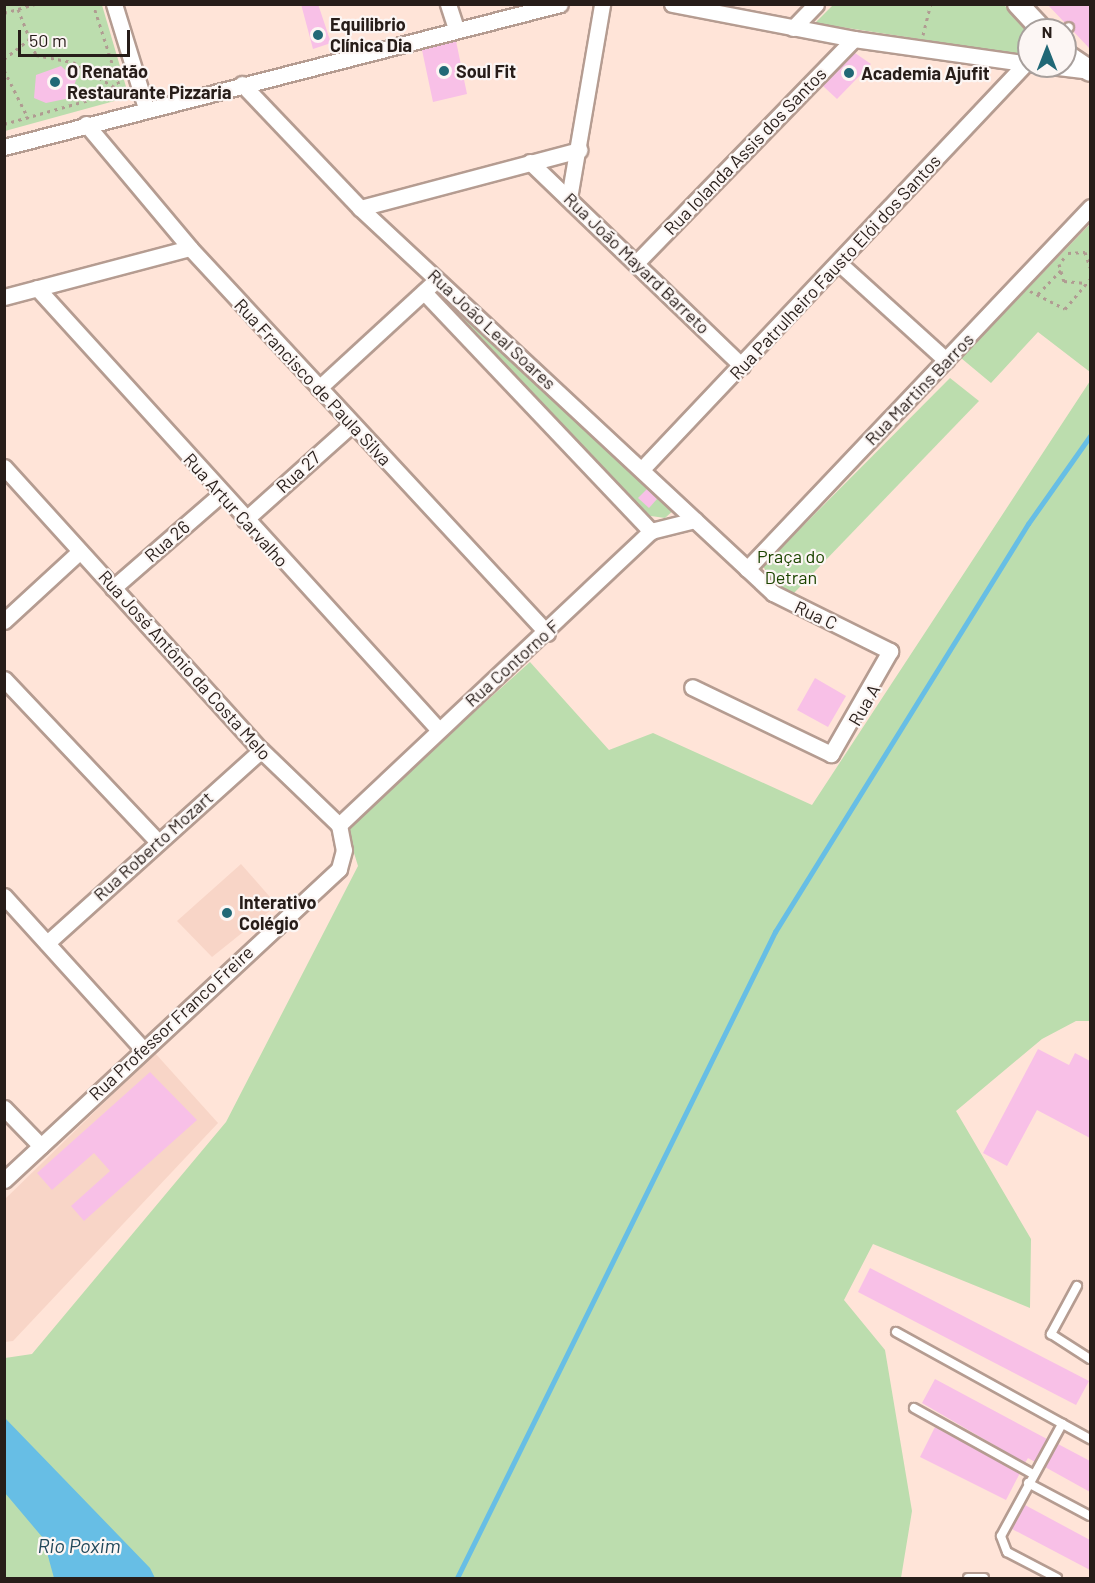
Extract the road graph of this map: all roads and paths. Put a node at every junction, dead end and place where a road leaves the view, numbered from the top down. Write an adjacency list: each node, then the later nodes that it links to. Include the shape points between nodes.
1 (36, 4): 11 (path)
2 (93, 4): 24 (path)
3 (114, 4): 25 (street)
4 (448, 4): 14 (street)
5 (560, 4): 14 (street)
6 (602, 4): 30 (street)
7 (816, 4): 15 (street)
8 (931, 4): 18 (path)
9 (1018, 4): 13 (street)
10 (673, 5): 15 (street)
11 (18, 9): 12 (path); 16 (path)
12 (4, 13)
13 (1031, 18)
14 (456, 28): 23 (street)
15 (793, 28): 17 (street)
16 (31, 38): 19 (path); 24 (path, via 36,55 73,62)
17 (854, 39): 18 (street); 36 (street, Rua Iolanda Assis dos Santos)
18 (919, 48): 20 (street)
19 (4, 59)
20 (1017, 62)
21 (4, 70): 26 (path)
22 (1017, 74): 37 (street, Rua Patrulheiro Fausto Elói dos Santos)
23 (242, 84): 25 (street); 34 (street, Rua João Leal Soares)
24 (121, 91): 26 (path)
25 (146, 108): 28 (street)
26 (28, 117): 27 (path)
27 (4, 124)
28 (86, 124): 29 (street); 35 (street, Rua Francisco de Paula Silva)
29 (4, 147)
30 (579, 150): 31 (street); 32 (street)
31 (530, 162): 32 (street, Rua João Mayard Barreto); 34 (street)
32 (569, 198): 36 (street, Rua João Mayard Barreto)
33 (1090, 207): 43 (street, Rua Martins Barros)
34 (360, 208): 40 (street, Rua João Leal Soares)
35 (190, 248): 44 (street); 50 (street, Rua Francisco de Paula Silva)
36 (637, 262): 49 (street, Rua João Mayard Barreto)
37 (840, 264): 48 (street); 49 (street, Rua Patrulheiro Fausto Elói dos Santos)
38 (1090, 267): 39 (path, via 1085,252 1070,251 1059,264)
39 (1061, 270): 42 (path, via 1065,281); 46 (path)
40 (437, 279): 45 (street); 53 (street, Rua João Leal Soares)
41 (1090, 279): 42 (path)
42 (1087, 283): 46 (path, via 1065,309)
43 (1018, 284): 46 (path); 48 (street, Rua Martins Barros)
44 (37, 288): 47 (street); 54 (street, Rua Artur Carvalho)
45 (424, 292): 50 (street); 57 (street, Rua João Leal Soares)
46 (1038, 294)
47 (4, 297)
48 (946, 360): 59 (street, Rua Martins Barros)
49 (742, 366): 53 (street, Rua Patrulheiro Fausto Elói dos Santos)
50 (318, 388): 51 (street, Rua Francisco de Paula Silva)
51 (352, 424): 55 (street, Rua 27); 62 (street, Rua Francisco de Paula Silva)
52 (4, 467): 58 (street, Rua José Antônio da Costa Melo)
53 (642, 469): 56 (street, Rua João Leal Soares)
54 (221, 494): 55 (street, Rua Artur Carvalho); 60 (street, Rua 26)
55 (245, 520): 66 (street, Rua Artur Carvalho)
56 (694, 520): 57 (street); 59 (street, Rua João Leal Soares)
57 (651, 531): 62 (street, Rua Contorno F)
58 (80, 551): 60 (street, Rua José Antônio da Costa Melo); 61 (street)
59 (747, 569): 63 (street, Rua C, via 789,603)
60 (113, 588): 67 (street, Rua José Antônio da Costa Melo)
61 (4, 621)
62 (547, 633): 66 (street, Rua Contorno F)
63 (890, 651): 65 (street, Rua A, via 831,754)
64 (4, 679): 69 (street)
65 (692, 687)
66 (438, 729): 68 (street, Rua Contorno F)
67 (261, 750): 68 (street, Rua José Antônio da Costa Melo); 69 (street, Rua Roberto Mozart)
68 (339, 825): 72 (street, Rua Professor Franco Freire, via 344,850 339,869)
69 (157, 841): 71 (street, Rua Roberto Mozart)
70 (4, 896): 71 (street)
71 (47, 943): 72 (street)
72 (142, 1048): 74 (street, Rua Professor Franco Freire)
73 (4, 1108): 74 (street)
74 (40, 1146): 75 (street, Rua Professor Franco Freire)
75 (4, 1180)
76 (1077, 1286): 78 (lane, via 1051,1334)
77 (896, 1332): 80 (lane)
78 (1090, 1359)
79 (914, 1408): 82 (lane)
80 (1062, 1424): 81 (lane); 82 (lane)
81 (1090, 1439)
82 (1033, 1474): 83 (lane)
83 (1028, 1483): 84 (lane); 87 (lane, via 1001,1542 1006,1552)
84 (1090, 1516)
85 (968, 1578): 86 (lane)
86 (984, 1578)
87 (1057, 1578)

